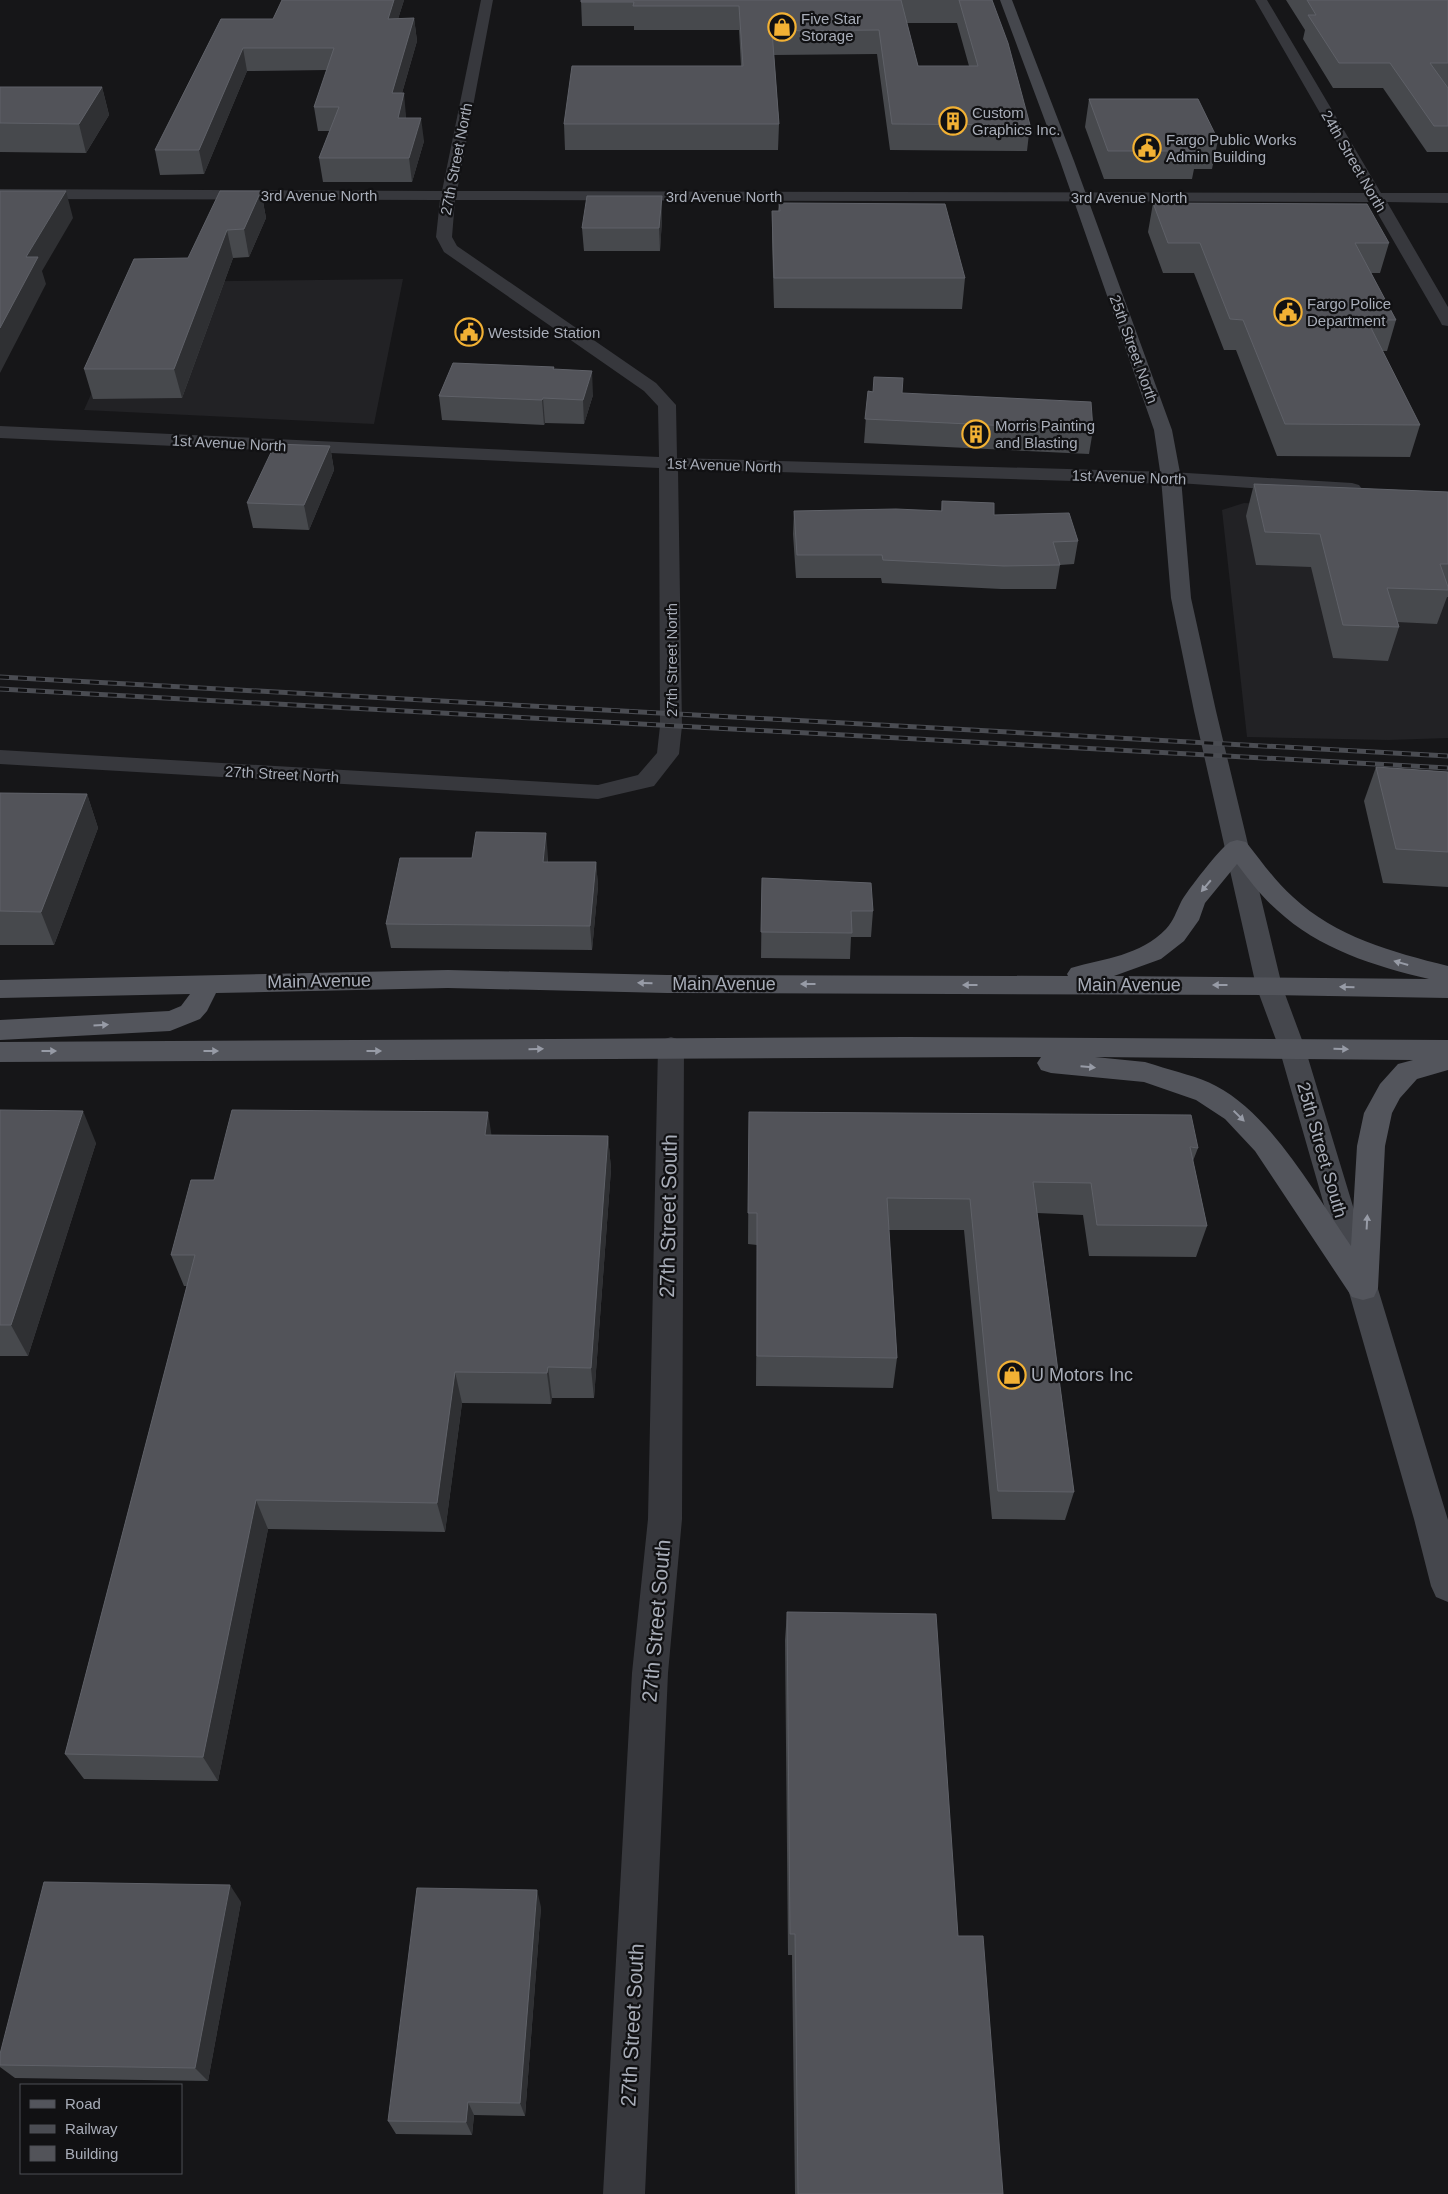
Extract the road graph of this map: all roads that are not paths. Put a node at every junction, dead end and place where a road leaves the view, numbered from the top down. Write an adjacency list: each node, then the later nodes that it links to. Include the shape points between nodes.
1 (487, 0): 5 (street, 27th Street North)
2 (1006, 0): 6 (main road, 25th Street North)
3 (1261, 0): 7 (street, 24th Street North)
4 (0, 194): 5 (street, 3rd Avenue North)
5 (448, 195): 6 (street, 3rd Avenue North); 11 (street, 27th Street North, via 444,237 450,248 650,387 667,405)
6 (1080, 197): 7 (street, 3rd Avenue North); 12 (main road, 25th Street North, via 1163,430)
7 (1376, 198): 8 (street, 3rd Avenue North); 9 (street, 24th Street North)
8 (1448, 198)
9 (1448, 321)
10 (0, 432): 11 (street, 1st Avenue North)
11 (668, 463): 12 (street, 1st Avenue North); 15 (street, 27th Street North, via 671,726 668,754 646,781 598,792)
12 (1171, 478): 13 (street, 1st Avenue North); 14 (main road, 25th Street North, via 1181,598)
13 (1369, 490)
14 (1205, 711): 16 (main road, 25th Street South)
15 (0, 757)
16 (1237, 848): 17 (main road, one-way to 16, via 1367,953 1314,926 1285,904); 19 (main road, one-way to 19, via 1194,900 1186,922 1146,958 1098,971); 20 (main road, 25th Street South)
17 (1448, 975)
18 (207, 984): 19 (main road, Main Avenue, one-way to 18, via 676,984 448,979); 21 (main road, Main Avenue); 23 (main road, one-way to 18, via 170,1021 191,1014 202,999)
19 (1004, 985): 20 (main road, Main Avenue, one-way to 19)
20 (1269, 986): 22 (main road, Main Avenue, one-way to 20); 26 (main road, 25th Street South)
21 (0, 989)
22 (1448, 989)
23 (0, 1030)
24 (670, 1047): 25 (main road); 28 (main road, one-way to 24); 32 (street, 27th Street South, via 665,1519 650,1673)
25 (883, 1047): 26 (main road); 30 (main road, one-way to 30, via 1145,1072 1206,1093 1235,1112 1266,1142)
26 (1292, 1048): 27 (main road, one-way to 27); 30 (main road, 25th Street South)
27 (1448, 1050)
28 (0, 1052)
29 (1448, 1060): 30 (main road, one-way to 29, via 1371,1146 1378,1113 1390,1091 1408,1071)
30 (1363, 1288): 31 (main road, 25th Street South)
31 (1448, 1586)
32 (624, 2194)

